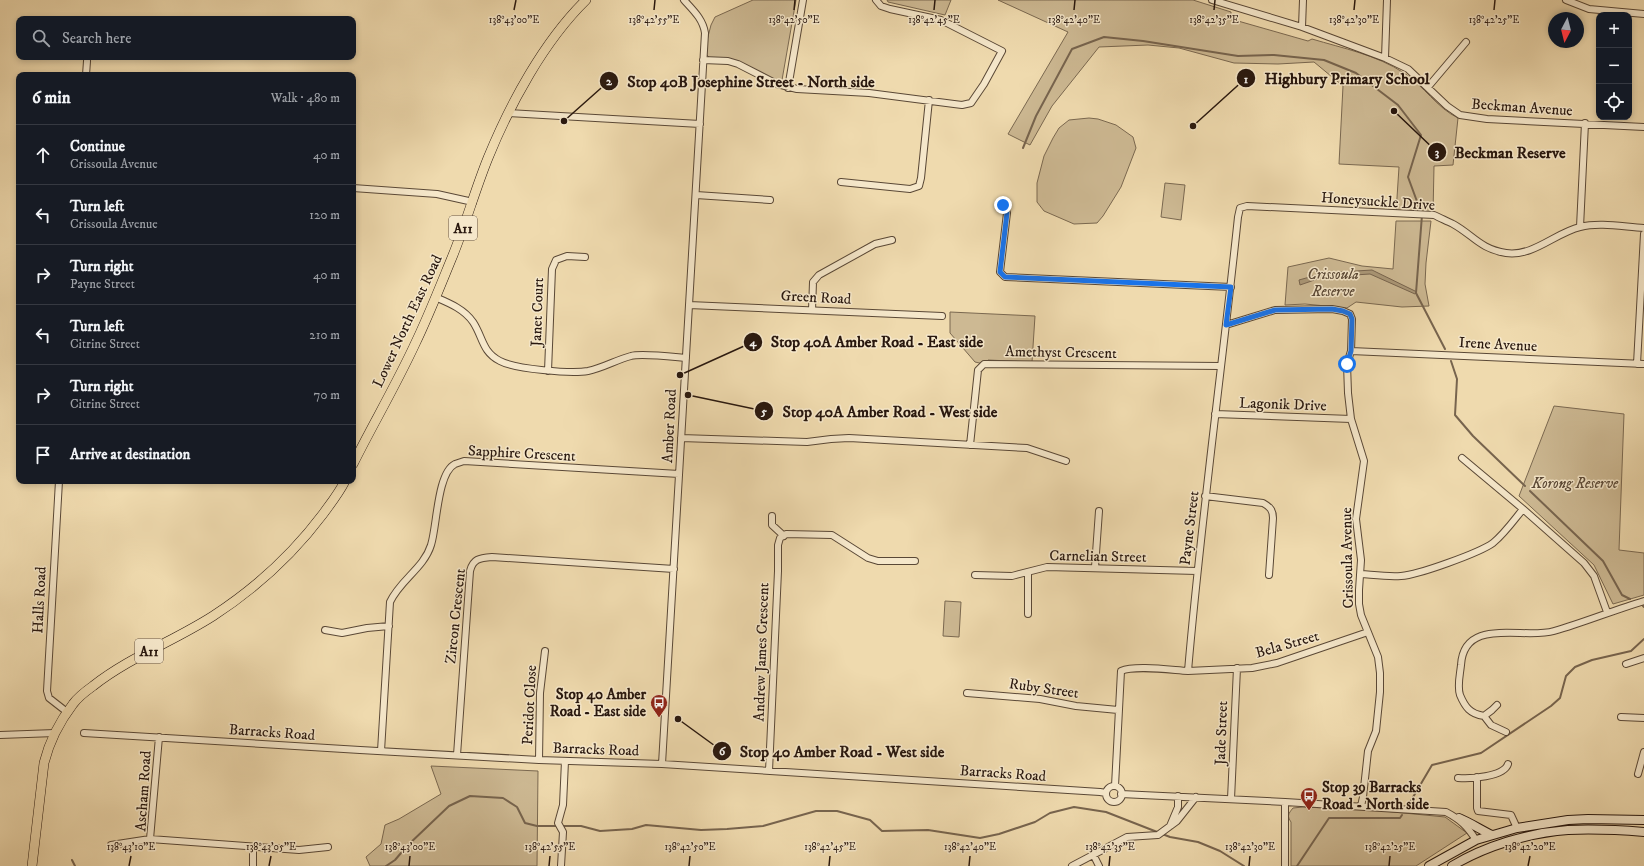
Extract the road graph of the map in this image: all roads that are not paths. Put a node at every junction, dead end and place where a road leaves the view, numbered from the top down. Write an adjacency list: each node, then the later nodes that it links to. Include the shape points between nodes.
1 (586, 0): 20 (main road, Lower North East Road / A11, via 560,30 524,84)
2 (684, 0): 14 (street, Amber Road, via 704,26)
3 (803, 0): 18 (street)
4 (876, 0): 19 (street, via 881,6 890,9 941,20 1002,51 971,103 954,104)
5 (1212, 0): 9 (street, Beckman Avenue)
6 (1303, 0): 11 (street)
7 (1387, 0): 13 (street)
8 (1566, 0): 10 (street, via 1589,10)
9 (1220, 1): 11 (street, Beckman Avenue)
10 (1644, 14)
11 (1302, 27): 13 (street, Beckman Avenue)
12 (1466, 42): 17 (street)
13 (1385, 58): 17 (street, Beckman Avenue, via 1408,69)
14 (703, 60): 18 (street, via 738,64); 21 (street, Amber Road)
15 (87, 61): 16 (street)
16 (86, 72)
17 (1428, 87): 22 (street, Beckman Avenue, via 1460,116)
18 (788, 88): 19 (street)
19 (929, 100): 24 (street, via 922,178 919,186 910,189)
20 (508, 114): 21 (street); 28 (main road, Lower North East Road / A11, via 488,158)
21 (700, 124): 26 (street, Amber Road)
22 (1585, 124): 23 (street, Beckman Avenue); 31 (street)
23 (1644, 127)
24 (841, 182)
25 (356, 188): 28 (street, via 437,194)
26 (696, 195): 27 (street); 38 (street, Amber Road)
27 (770, 200)
28 (473, 202): 37 (main road, Lower North East Road / A11)
29 (1003, 205): 36 (street, via 1007,213 1000,272 1005,277)
30 (1240, 208): 31 (street, Honeysuckle Drive, via 1247,206 1434,215 1454,224 1479,244 1507,253 1536,248); 36 (street, Payne Street)
31 (1580, 227): 32 (street, Honeysuckle Drive)
32 (1644, 228)
33 (1644, 234): 44 (street)
34 (892, 240): 39 (street, via 875,244 819,275 814,282)
35 (585, 257): 47 (street, Janet Court, via 567,256 556,260 552,269)
36 (1231, 287): 41 (street, Payne Street)
37 (436, 297): 47 (street, via 452,304 474,322 488,353 500,362); 52 (main road, Lower North East Road / A11, via 415,344)
38 (690, 305): 39 (street, Green Road); 43 (street, Amber Road)
39 (812, 310): 40 (street, Green Road)
40 (942, 316)
41 (1226, 325): 42 (street, Crissoula Avenue, via 1275,310 1343,311 1350,314 1352,319); 46 (street, Payne Street)
42 (1351, 351): 44 (street, Irene Avenue); 49 (street, Crissoula Avenue, via 1347,364)
43 (686, 358): 47 (street, via 632,356 586,371); 50 (street, Amber Road)
44 (1637, 364): 45 (street, Irene Avenue)
45 (1644, 364)
46 (1221, 366): 48 (street, Payne Street); 51 (street, Amethyst Crescent, via 984,364 978,370)
47 (548, 371)
48 (1215, 414): 49 (street, Lagonik Drive); 58 (street, Payne Street)
49 (1351, 419): 68 (street, Crissoula Avenue, via 1364,461 1356,519)
50 (681, 438): 51 (street, via 807,442 849,438); 55 (street, Amber Road)
51 (970, 445): 54 (street, via 1028,448)
52 (356, 458)
53 (1462, 458): 59 (street)
54 (1066, 461)
55 (679, 474): 65 (street, Amber Road); 74 (street, Sapphire Crescent, via 464,461 454,464 441,488 431,546 422,563 394,593 390,602)
56 (59, 484): 85 (street, Halls Road, via 47,691 49,698)
57 (344, 484): 85 (main road, A11, via 308,534 273,571 212,617 127,662 102,679 84,693)
58 (1205, 496): 66 (street, Payne Street); 70 (street, via 1263,503 1269,507 1273,512 1273,518)
59 (1523, 508): 68 (street, via 1492,544 1481,549 1420,572 1400,576); 72 (street, via 1584,563 1594,576)
60 (1099, 510): 64 (street)
61 (772, 516): 62 (street, via 772,524)
62 (784, 536): 63 (street, via 832,535 868,558); 101 (street, Andrew James Crescent, via 780,538 778,546)
63 (915, 561)
64 (1095, 567): 66 (street, Carnelian Street); 67 (street, Carnelian Street, via 1047,567)
65 (674, 569): 96 (street, Zircon Crescent, via 492,557 479,558 472,563); 99 (street, Amber Road)
66 (1197, 571): 81 (street, Payne Street)
67 (1028, 572): 69 (street, Carnelian Street, via 1012,576); 73 (street)
68 (1361, 574): 76 (street, Crissoula Avenue, via 1361,615)
69 (975, 575)
70 (1269, 575)
71 (1644, 601): 72 (street)
72 (1607, 612): 86 (street, via 1554,631 1493,633 1468,644 1462,656 1459,691 1467,709)
73 (1028, 614)
74 (389, 626): 75 (street, via 342,633); 94 (street, Sapphire Crescent)
75 (325, 630)
76 (1368, 632): 80 (street, Bela Street, via 1277,664); 112 (street, Crissoula Avenue, via 1378,657 1380,692 1376,731 1368,751)
77 (545, 651): 97 (street, Peridot Close, via 540,693)
78 (1644, 658): 79 (street)
79 (1626, 664)
80 (1237, 668): 81 (street, Bela Street); 110 (street, Jade Street)
81 (1188, 671): 84 (street, via 1136,668 1121,671)
82 (967, 693): 84 (street, Ruby Street, via 1040,699)
83 (1497, 705): 86 (street)
84 (1118, 710): 105 (street)
85 (67, 712): 90 (main road, A11)
86 (1484, 716): 89 (street, via 1491,725)
87 (1621, 717): 88 (street)
88 (1644, 718)
89 (1506, 732)
90 (55, 733): 92 (street); 126 (main road, A11, via 44,763)
91 (84, 733): 93 (street, Barracks Road)
92 (0, 735)
93 (159, 738): 94 (street, Barracks Road); 119 (street, Ascham Road)
94 (381, 751): 96 (street, Barracks Road)
95 (1644, 752): 102 (street)
96 (457, 755): 97 (street, Barracks Road)
97 (539, 760): 98 (street, Barracks Road)
98 (565, 761): 99 (street, Barracks Road); 128 (street, via 563,804 558,823 563,832)
99 (662, 764): 101 (street, Barracks Road)
100 (1508, 764): 103 (street, via 1504,771)
101 (769, 771): 106 (street, Barracks Road)
102 (1638, 774)
103 (1477, 777): 104 (street); 115 (street, via 1478,811 1511,815)
104 (1458, 778)
105 (1115, 786): 106 (street); 107 (street, via 1120,789)
106 (1106, 793): 107 (street, via 1108,799 1113,802 1119,800)
107 (1121, 794): 108 (street)
108 (1178, 796): 109 (street); 116 (street, via 1178,807)
109 (1196, 797): 110 (street); 116 (street, via 1182,816)
110 (1231, 799): 111 (street)
111 (1285, 802): 112 (street); 131 (street)
112 (1361, 806): 113 (street, via 1446,812)
113 (1459, 818): 118 (main road); 120 (street)
114 (1644, 820): 115 (main road, via 1588,818)
115 (1517, 828): 118 (main road)
116 (1167, 830): 125 (street, via 1158,836 1127,837)
117 (1644, 832): 124 (main road, via 1568,830 1520,839)
118 (1492, 835): 120 (main road)
119 (150, 838): 121 (street); 122 (street, Ascham Road)
120 (1476, 840): 124 (main road); 132 (main road)
121 (111, 845)
122 (253, 847): 123 (street, Ascham Road, via 299,850); 127 (street)
123 (328, 847)
124 (1481, 851): 133 (main road)
125 (1093, 854): 129 (street); 130 (street)
126 (32, 866)
127 (253, 866)
128 (561, 866)
129 (1072, 866)
130 (1099, 866)
131 (1285, 866)
132 (1429, 866)
133 (1452, 866)

